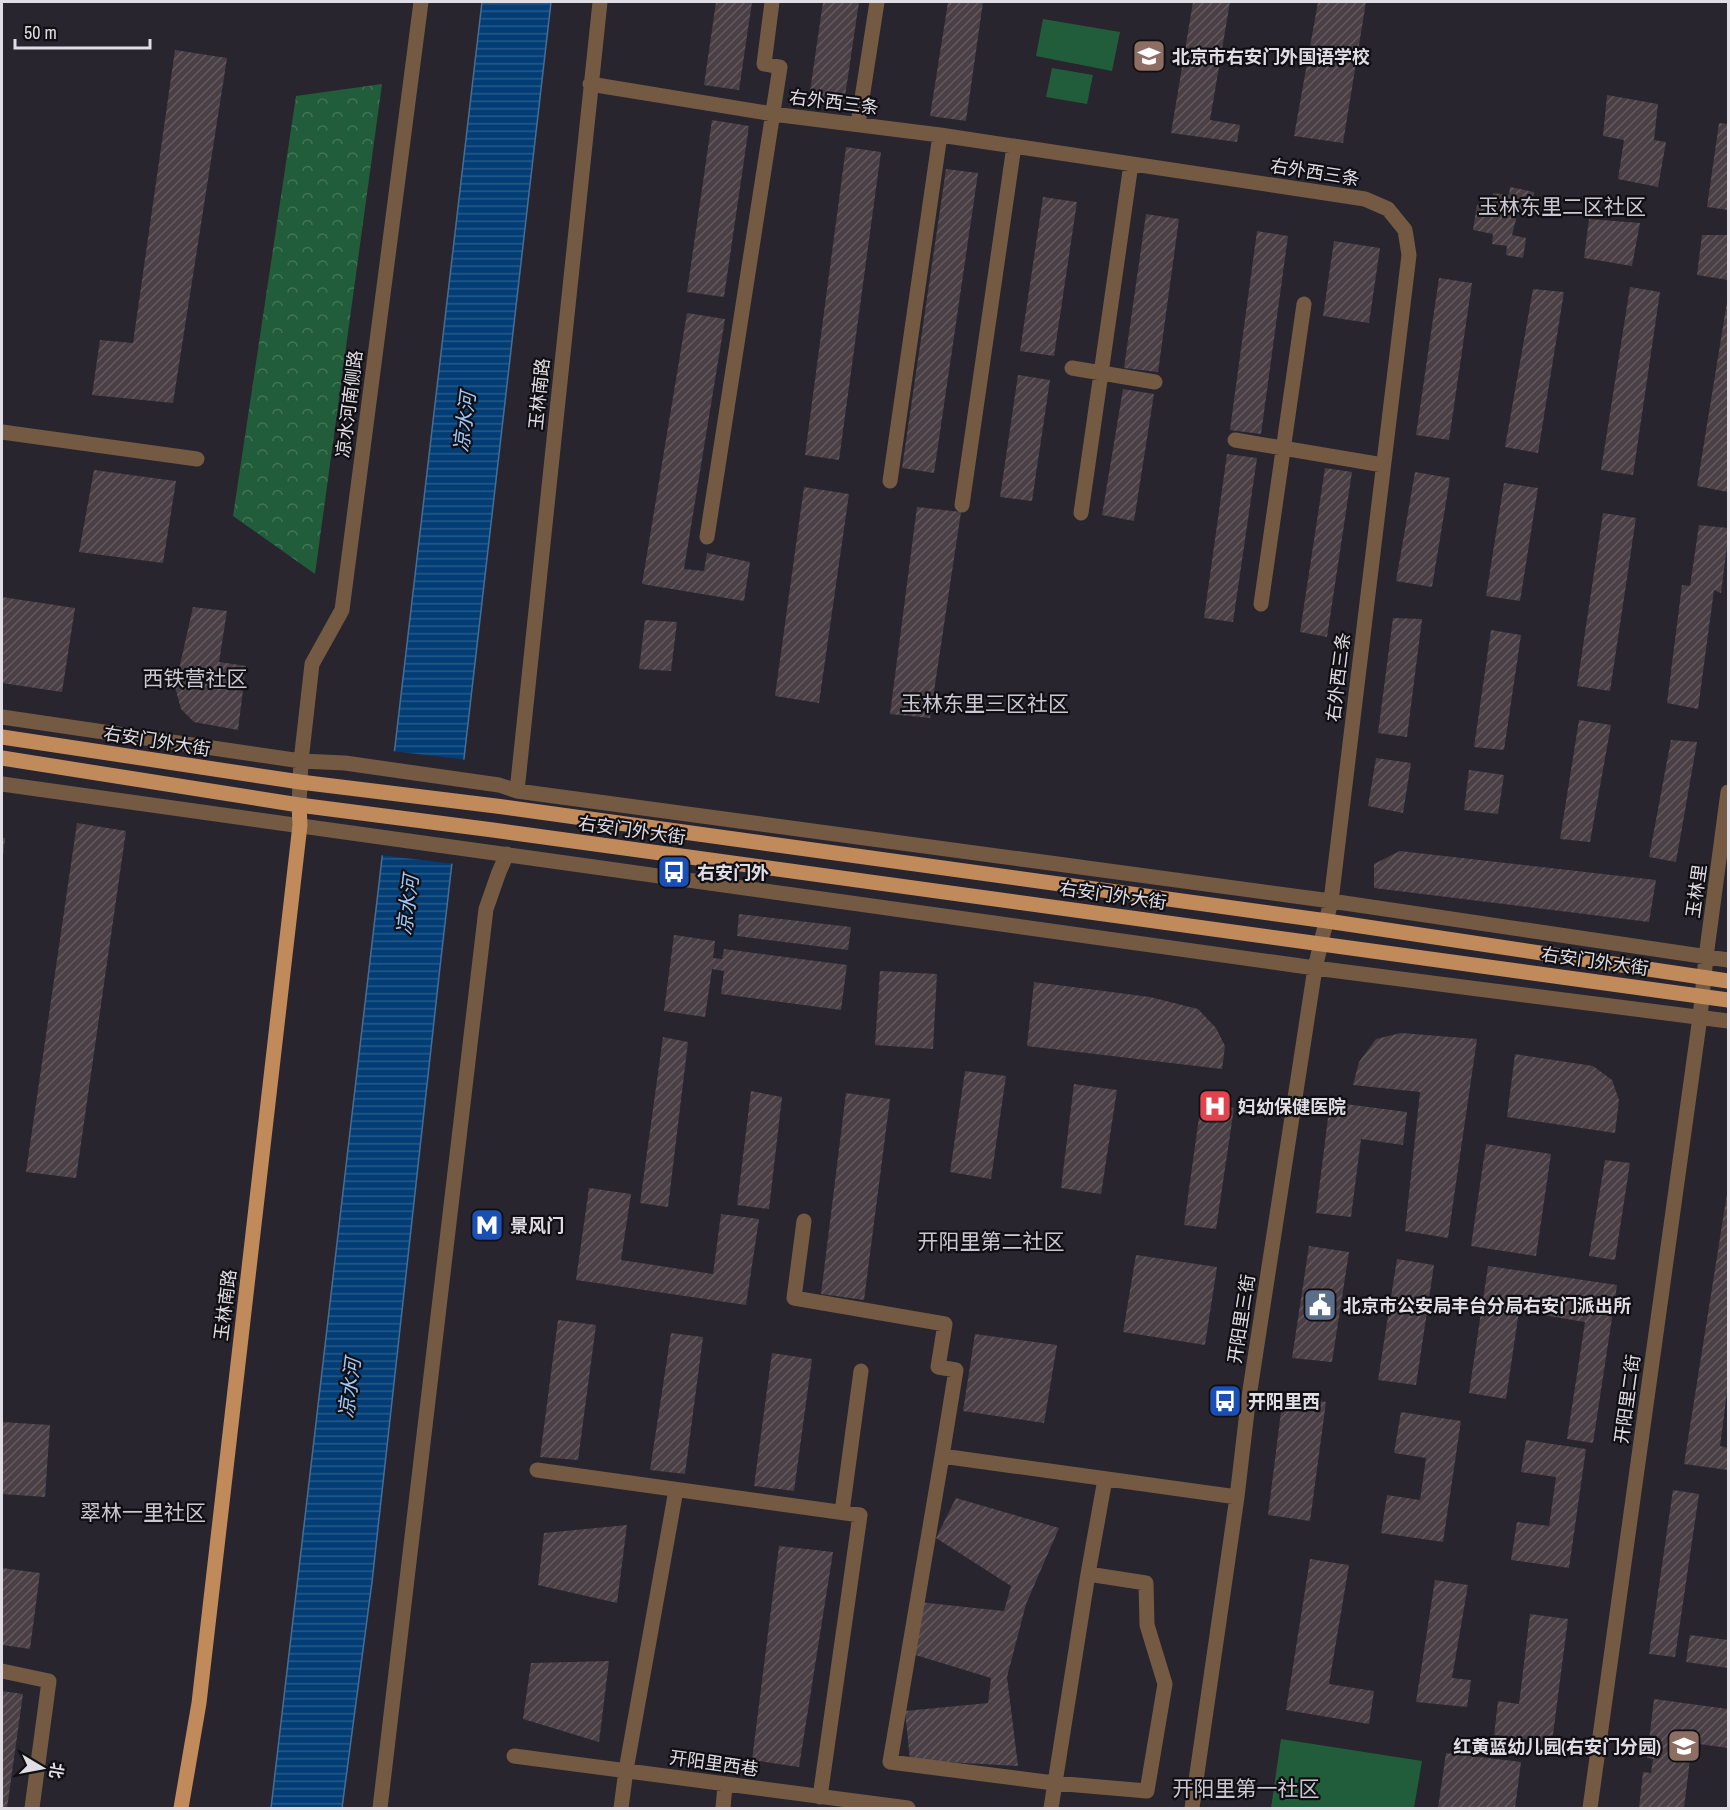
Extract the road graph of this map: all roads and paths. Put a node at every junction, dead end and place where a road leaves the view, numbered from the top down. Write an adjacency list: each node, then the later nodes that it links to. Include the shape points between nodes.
1 (421, 2): 28 (street, 凉水河南侧路, via 342,610 312,664)
2 (600, 2): 5 (street, 玉林南路)
3 (772, 2): 6 (street, via 764,64 780,67)
4 (877, 2): 7 (street)
5 (590, 84): 6 (street, 右外西三条); 31 (street, 玉林南路)
6 (773, 114): 7 (street, 右外西三条); 23 (street)
7 (858, 124): 8 (street, 右外西三条)
8 (940, 135): 9 (street, 右外西三条); 20 (street)
9 (1014, 146): 10 (street, 右外西三条); 21 (street)
10 (1131, 164): 13 (street); 19 (street, 右外西三条, via 1365,199 1388,209 1405,230 1409,255)
11 (1304, 304): 17 (street)
12 (1072, 368): 13 (street)
13 (1101, 373): 14 (street); 22 (street)
14 (1155, 382)
15 (2, 432): 18 (street)
16 (1235, 440): 17 (street)
17 (1283, 448): 19 (street); 24 (street)
18 (197, 459)
19 (1383, 465): 36 (street, 右外西三条)
20 (890, 481)
21 (962, 505)
22 (1081, 513)
23 (707, 537)
24 (1261, 604)
25 (2, 717): 28 (street)
26 (2, 737): 29 (main road, 右安门外大街)
27 (2, 758): 33 (main road)
28 (301, 761): 29 (street, 凉水河南侧路); 31 (street, via 345,763 499,785)
29 (300, 782): 33 (street, 凉水河南侧路); 37 (main road, 右安门外大街)
30 (2, 784): 34 (street)
31 (517, 791): 36 (street)
32 (1728, 792): 39 (street, 玉林里)
33 (298, 805): 34 (main road, 玉林南路); 38 (main road, 右安门外大街)
34 (300, 825): 35 (street); 65 (main road, 玉林南路, via 199,1703)
35 (507, 854): 41 (street); 66 (street, via 486,909)
36 (1331, 901): 37 (street, 右外西三条); 39 (street)
37 (1327, 921): 38 (street, 右外西三条); 42 (main road, 右安门外大街)
38 (1322, 943): 41 (street, 开阳里三街); 44 (main road, 右安门外大街)
39 (1706, 957): 40 (street); 42 (street, 玉林里)
40 (1728, 960)
41 (1315, 968): 46 (street); 54 (street, 开阳里三街)
42 (1705, 977): 43 (main road, 右安门外大街); 44 (street, 玉林里)
43 (1728, 981)
44 (1703, 996): 45 (main road, 右安门外大街); 46 (street, 开阳里二街)
45 (1728, 1000)
46 (1700, 1017): 47 (street); 72 (street, 开阳里二街)
47 (1728, 1021)
48 (804, 1221): 50 (street, via 794,1298 945,1324 938,1367 956,1370)
49 (861, 1371): 55 (street)
50 (942, 1456): 52 (street); 60 (street, via 890,1762)
51 (537, 1470): 53 (street)
52 (1106, 1479): 54 (street); 56 (street)
53 (676, 1490): 55 (street); 59 (street)
54 (1237, 1497): 71 (street, 开阳里三街)
55 (842, 1512): 62 (street, via 860,1515)
56 (1088, 1574): 60 (street); 60 (street, via 1146,1583 1147,1625 1165,1684 1147,1791)
57 (2, 1671): 64 (street, via 49,1680)
58 (514, 1756): 59 (street, 开阳里西巷)
59 (626, 1770): 61 (street, 开阳里西巷); 67 (street)
60 (1054, 1784): 70 (street)
61 (725, 1785): 62 (street, 开阳里西巷); 68 (street)
62 (820, 1797): 63 (street, 开阳里西巷)
63 (866, 1806): 69 (street, 开阳里西巷)
64 (32, 1809)
65 (181, 1809)
66 (380, 1809)
67 (621, 1809)
68 (723, 1809)
69 (908, 1809)
70 (1051, 1809)
71 (1192, 1809)
72 (1590, 1809)

